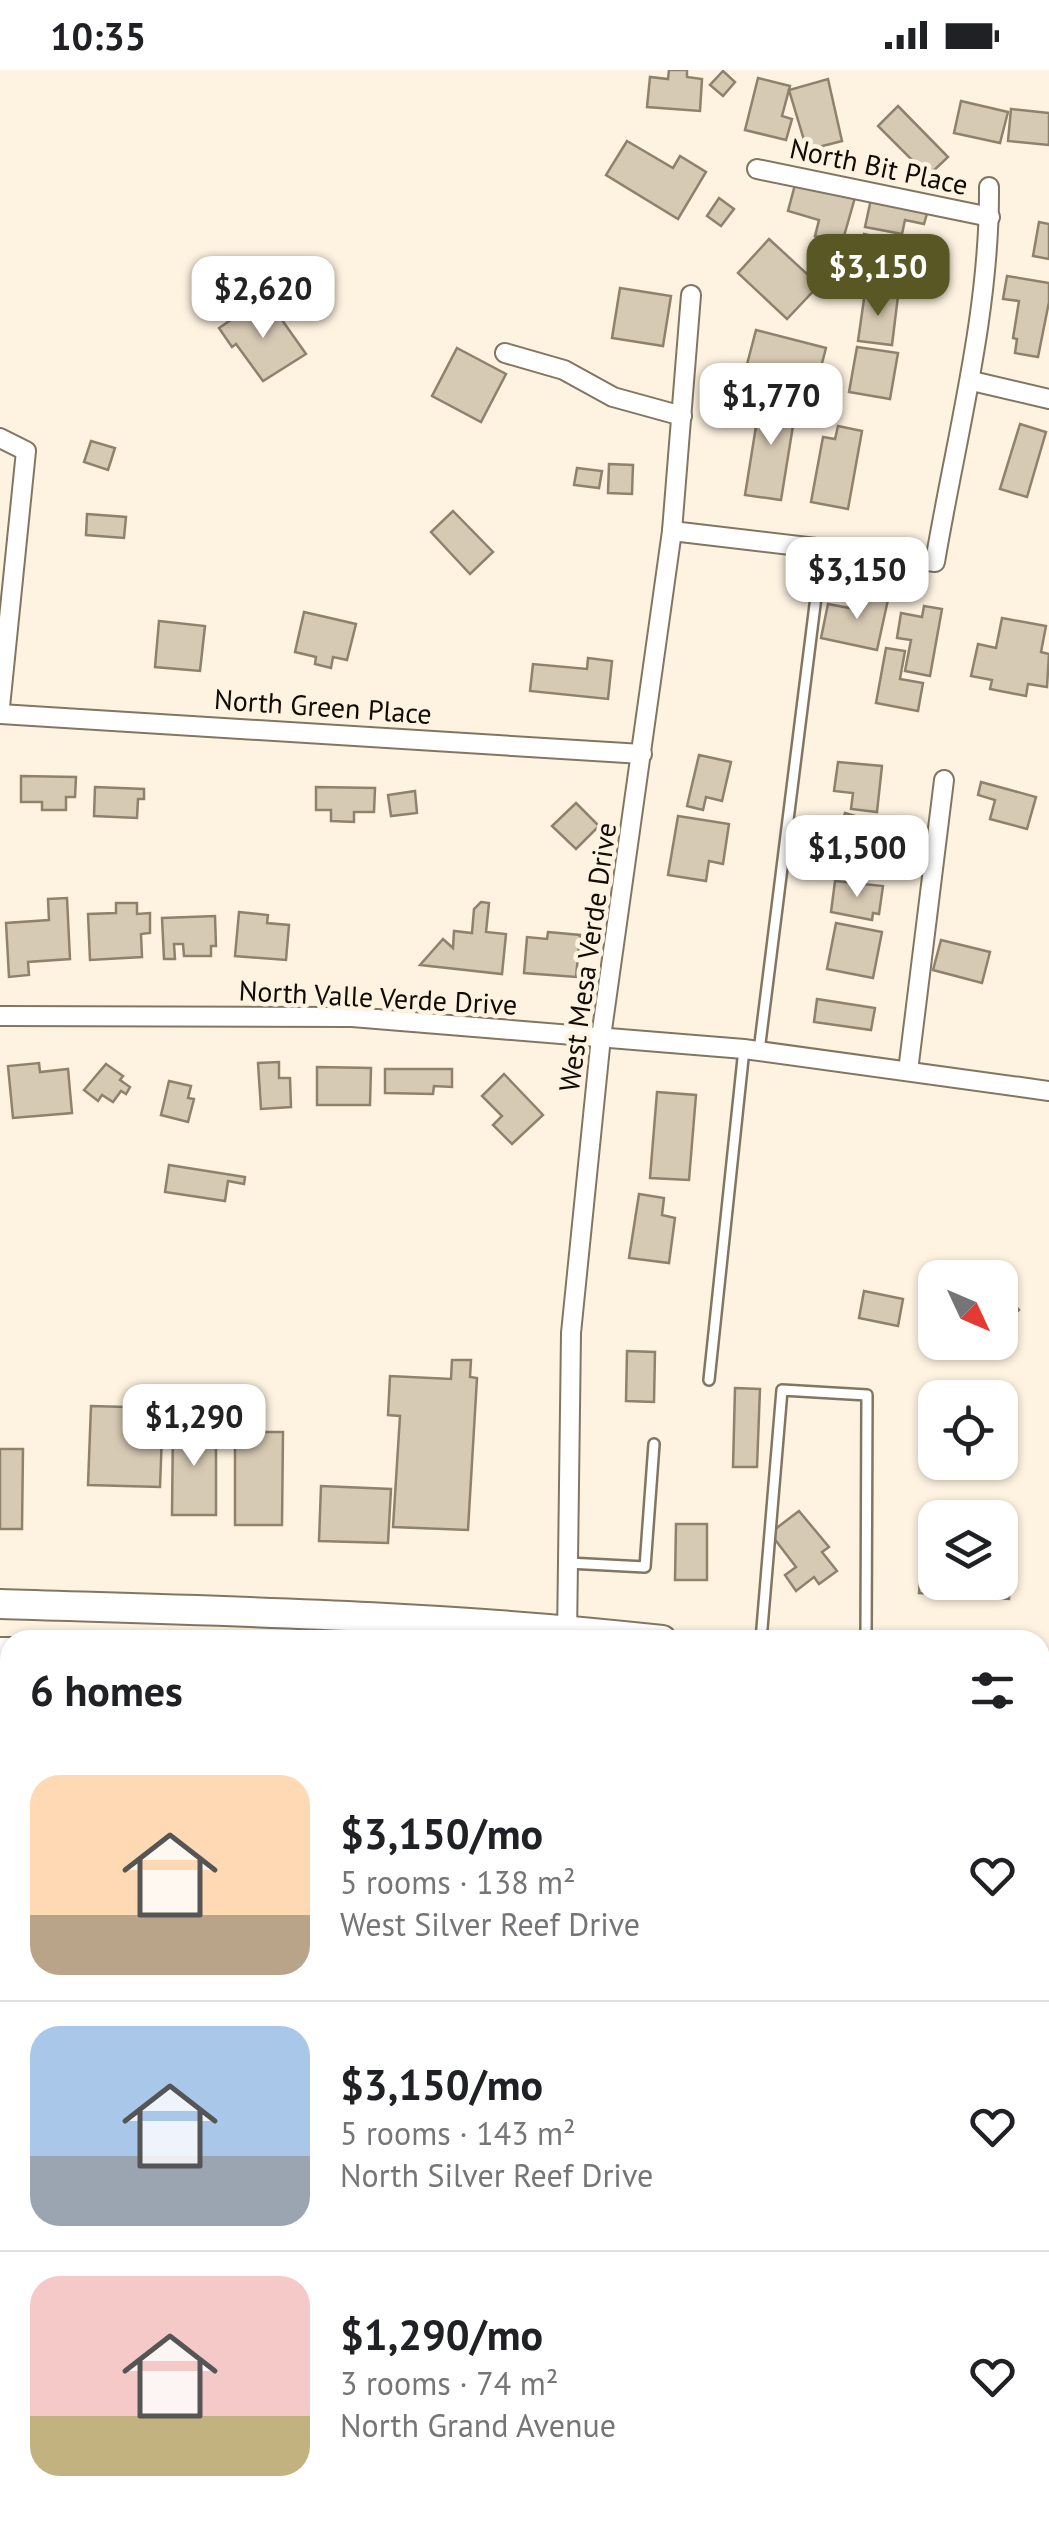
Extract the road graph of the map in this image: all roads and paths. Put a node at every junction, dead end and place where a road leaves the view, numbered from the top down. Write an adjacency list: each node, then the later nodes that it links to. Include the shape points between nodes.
1 (757, 169): 3 (street, North Bit Place)
2 (989, 186): 3 (street)
3 (990, 217): 6 (street)
4 (691, 294): 8 (street, West Mesa Verde Drive)
5 (506, 353): 8 (street, via 564,370 612,398)
6 (972, 381): 7 (street); 11 (street, via 935,562)
7 (1049, 399)
8 (682, 416): 10 (street, West Mesa Verde Drive)
9 (0, 438): 12 (street, via 26,451)
10 (672, 531): 11 (street); 13 (street, West Mesa Verde Drive)
11 (822, 548): 17 (lane)
12 (0, 710): 13 (street, North Green Place)
13 (642, 754): 16 (street, West Mesa Verde Drive)
14 (944, 780): 18 (street)
15 (0, 1016): 16 (street, North Valle Verde Drive, via 352,1017)
16 (602, 1038): 17 (street, North Valle Verde Drive); 22 (street, West Mesa Verde Drive, via 572,1333)
17 (751, 1050): 18 (street, North Valle Verde Drive); 20 (lane)
18 (908, 1071): 19 (street, North Valle Verde Drive)
19 (1049, 1091)
20 (709, 1380)
21 (654, 1444): 22 (lane, via 646,1567)
22 (568, 1563): 25 (street, West Mesa Verde Drive)
23 (0, 1604): 24 (main road, via 360,1616)
24 (513, 1630)
25 (567, 1630)
26 (762, 1630): 27 (lane, via 782,1390 866,1395)
27 (866, 1630)

